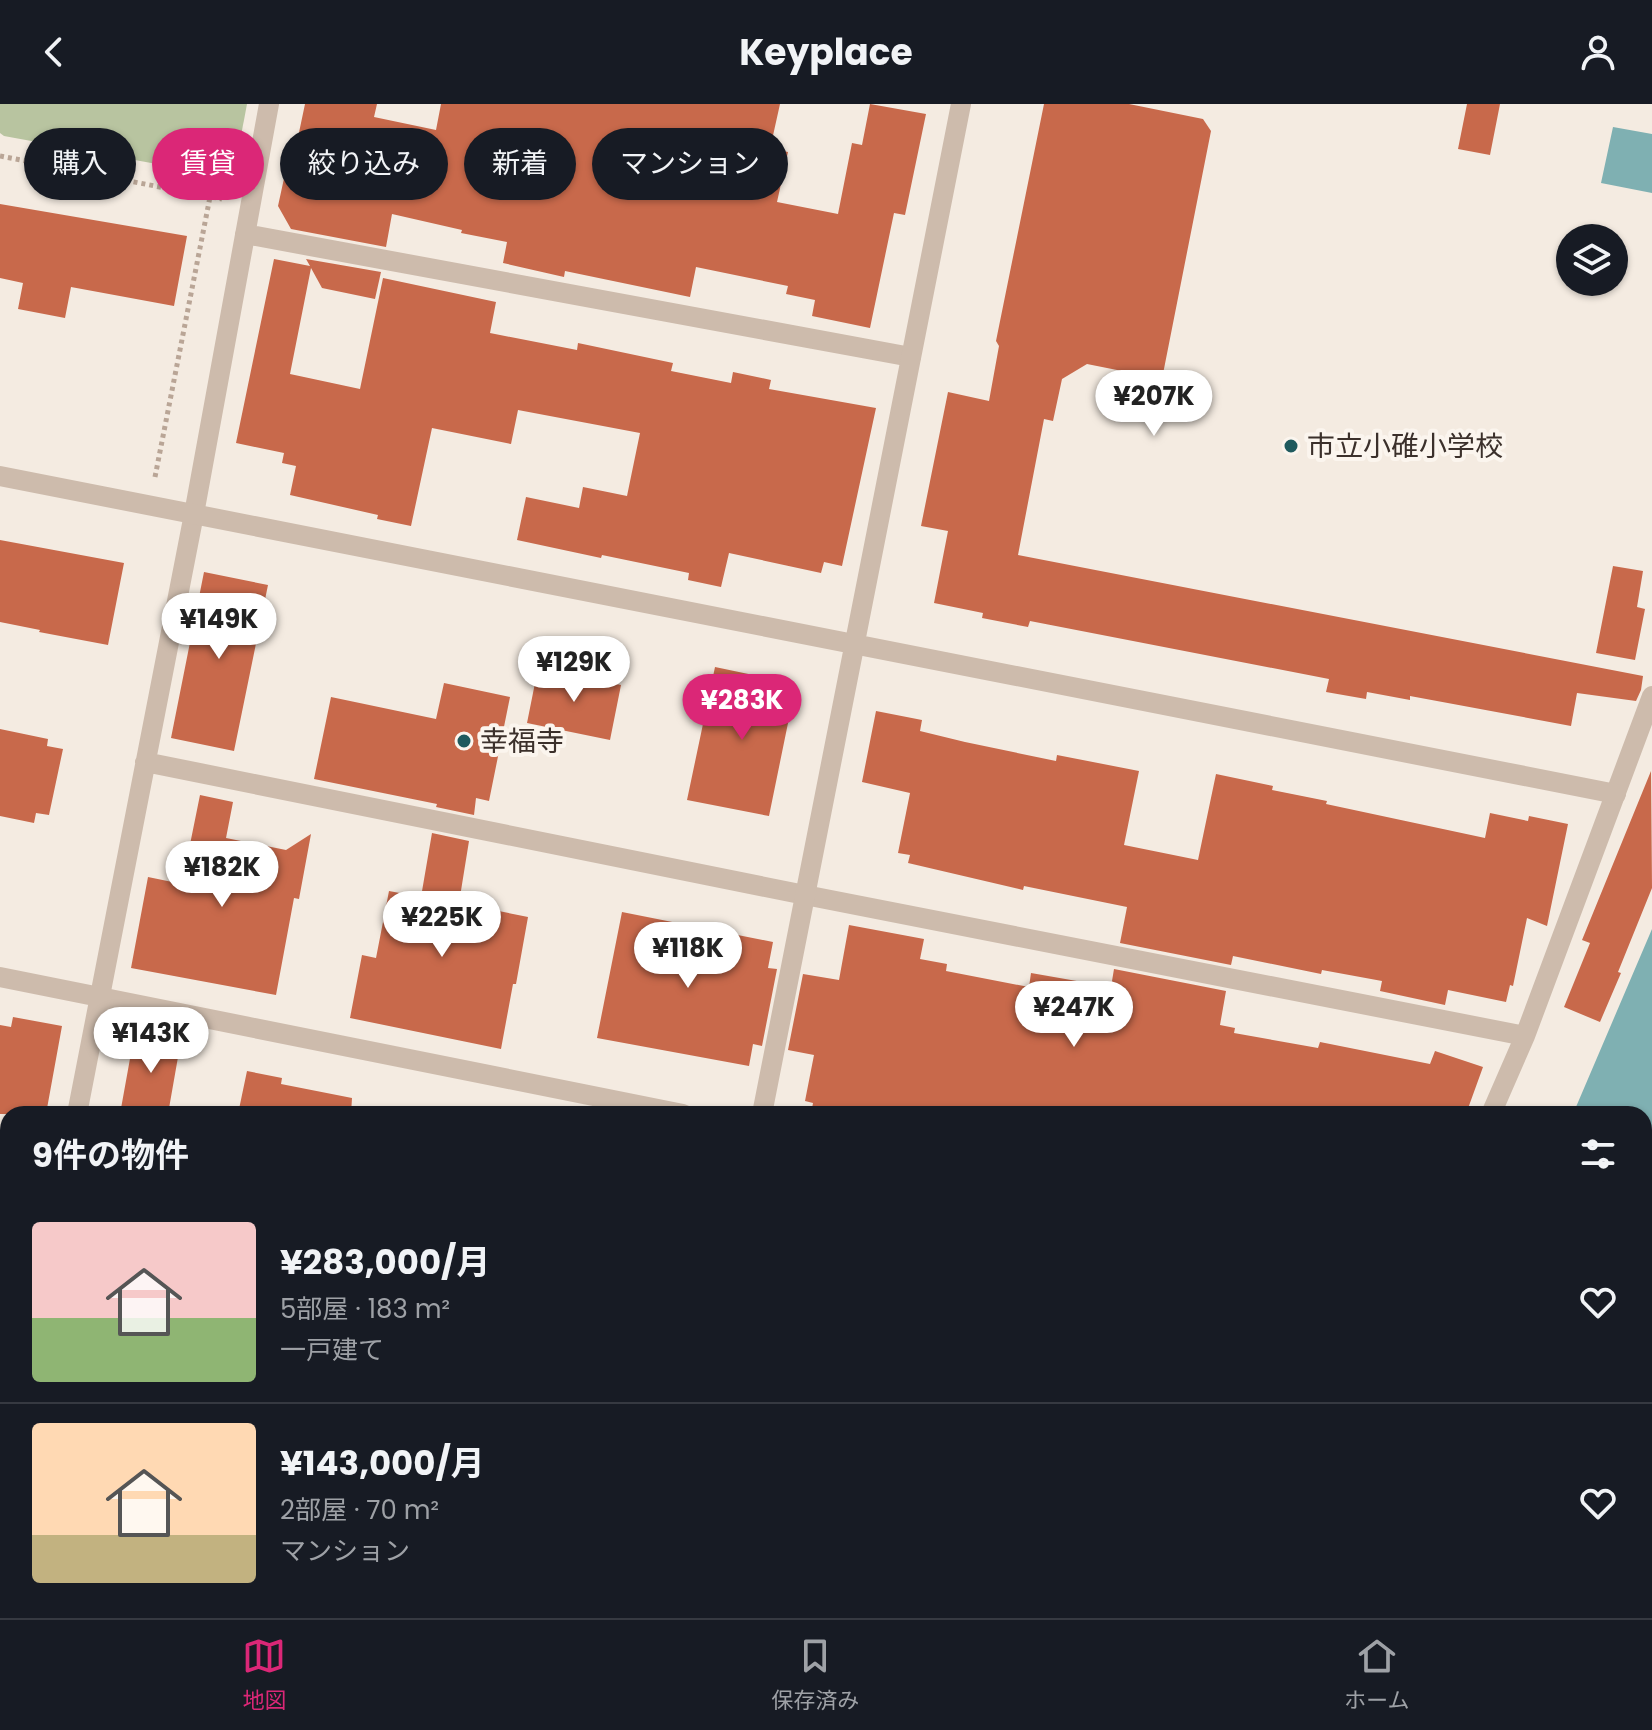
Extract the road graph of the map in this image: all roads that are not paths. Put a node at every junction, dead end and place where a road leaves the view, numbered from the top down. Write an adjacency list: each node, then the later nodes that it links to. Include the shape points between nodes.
1 (269, 104): 3 (street)
2 (961, 104): 4 (street)
3 (245, 234): 4 (street); 6 (street)
4 (911, 357): 7 (street)
5 (0, 476): 6 (street)
6 (194, 514): 7 (street); 9 (street)
7 (854, 644): 10 (street); 11 (street)
8 (1652, 696): 10 (street)
9 (145, 762): 11 (street); 13 (street)
10 (1616, 794): 14 (street)
11 (805, 895): 14 (street); 17 (street)
12 (0, 977): 13 (street)
13 (99, 998): 15 (street); 16 (street)
14 (1525, 1036): 18 (street)
15 (79, 1106)
16 (643, 1106)
17 (764, 1106)
18 (1494, 1106)

